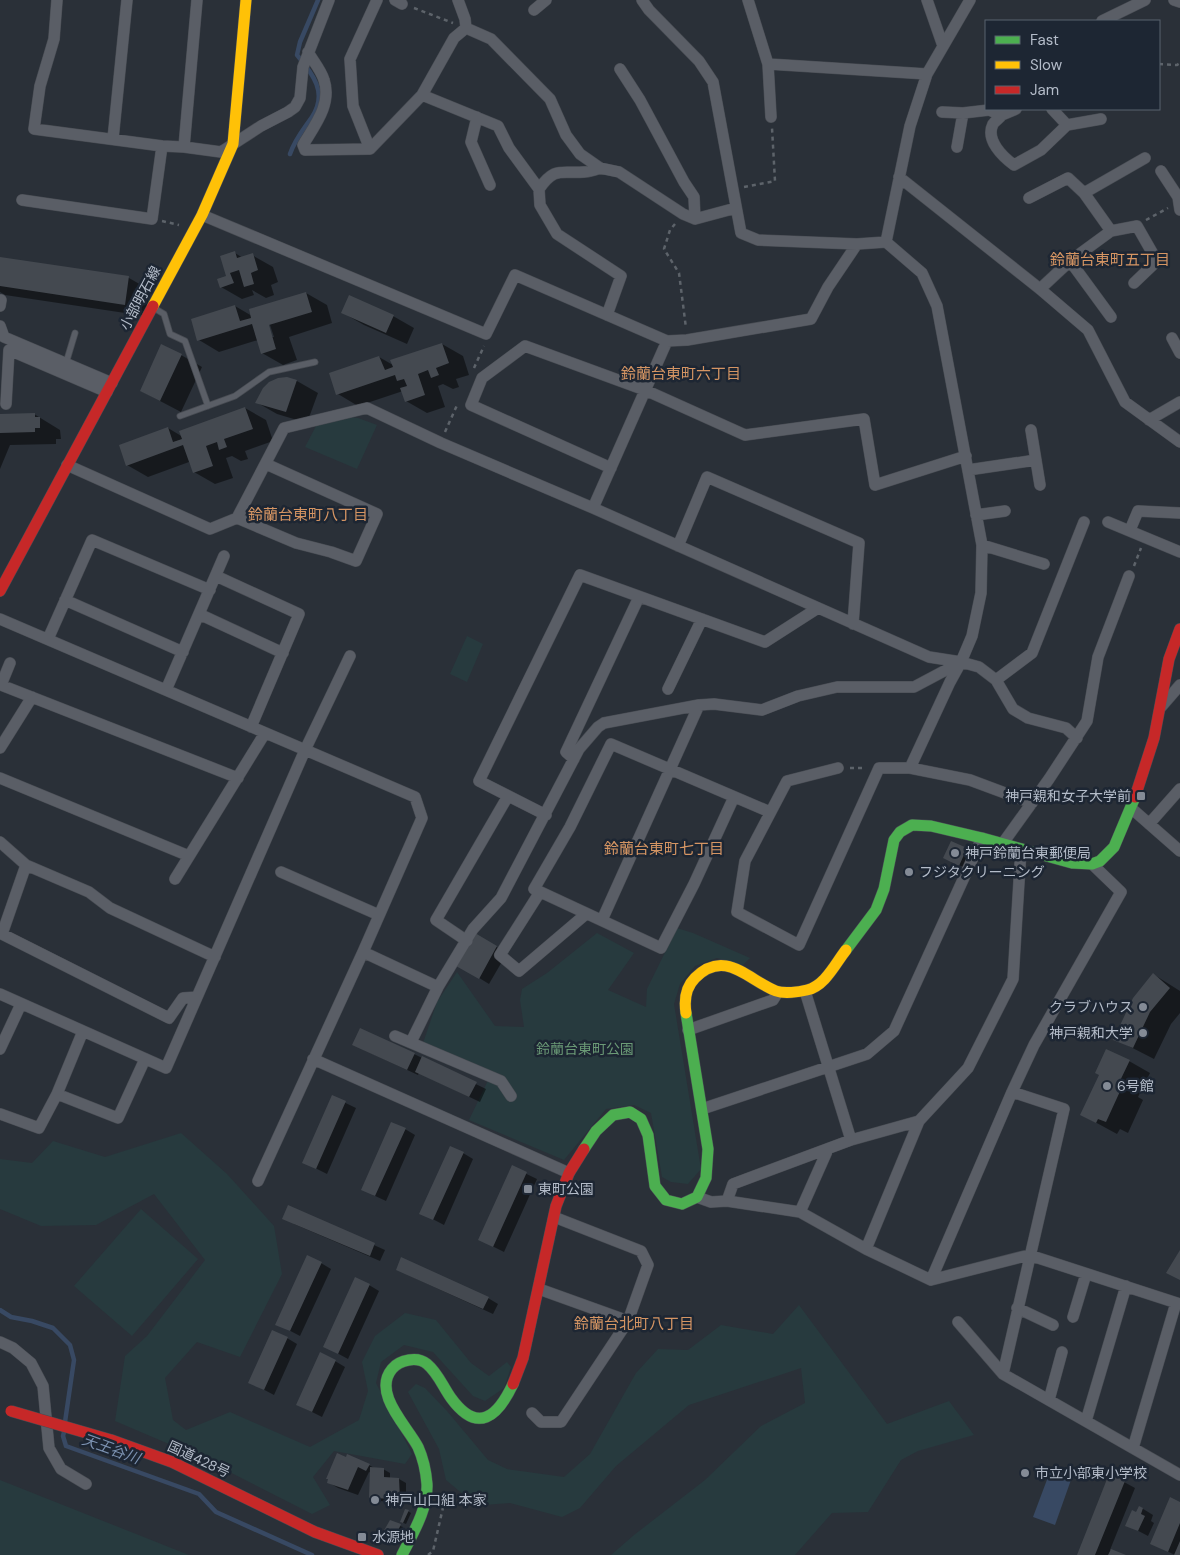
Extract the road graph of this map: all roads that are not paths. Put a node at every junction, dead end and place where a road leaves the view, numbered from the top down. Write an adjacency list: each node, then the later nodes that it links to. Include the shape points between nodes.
1 (57, 0): 34 (street, via 54,39 40,86 34,129)
2 (127, 0): 34 (street)
3 (197, 0): 37 (street)
4 (246, 0): 35 (main road, 小部明石線)
5 (329, 0): 20 (street)
6 (377, 0): 39 (street, via 350,59 353,106)
7 (458, 0): 18 (street)
8 (546, 0): 16 (street)
9 (642, 0): 50 (street, via 699,61 713,82)
10 (748, 0): 21 (street)
11 (927, 0): 19 (street)
12 (970, 0): 19 (street)
13 (1145, 0): 17 (street)
14 (1174, 0): 15 (street)
15 (1180, 2)
16 (534, 10)
17 (1104, 20)
18 (466, 28): 24 (street, via 454,38); 41 (street, via 491,39 550,99 566,135 580,154)
19 (943, 46): 23 (street)
20 (305, 60): 35 (street, via 300,98 295,107); 39 (street, via 324,79 327,96 322,112 303,145 306,150)
21 (768, 64): 23 (street); 31 (street)
22 (620, 69): 52 (street, via 694,197)
23 (926, 74): 43 (street)
24 (422, 95): 30 (street); 39 (street)
25 (1014, 110): 29 (street)
26 (1053, 110): 33 (street)
27 (942, 112): 28 (street)
28 (963, 113): 29 (street, via 989,110); 38 (street)
29 (1002, 115): 33 (street, via 993,124 991,138 1004,158 1014,165 1041,150)
30 (477, 117): 44 (street, via 471,142); 45 (street, via 498,126 509,148)
31 (771, 117)
32 (1101, 120): 33 (street)
33 (1067, 125)
34 (113, 140): 36 (street)
35 (233, 144): 37 (street, via 221,152); 51 (main road, 小部明石線)
36 (162, 146): 37 (street); 48 (street, via 152,219)
37 (184, 147)
38 (957, 147)
39 (370, 149)
40 (1145, 158): 46 (street)
41 (600, 168): 45 (street, via 586,172 559,172 546,178); 52 (street, via 619,172)
42 (1161, 171): 49 (street, via 1178,197)
43 (899, 177): 54 (street); 58 (street)
44 (490, 185)
45 (539, 189): 60 (street, via 540,205 557,234 621,276)
46 (1084, 193): 47 (street, via 1068,178); 53 (street)
47 (1030, 198)
48 (22, 200)
49 (1177, 205)
50 (736, 208): 52 (street); 55 (street, via 741,233 758,240)
51 (202, 215): 59 (main road, 小部明石線); 60 (street, via 486,334 515,275)
52 (695, 219)
53 (1112, 231): 56 (street); 57 (street, via 1137,226 1158,262)
54 (886, 242): 55 (street); 78 (street, via 922,273 937,306)
55 (857, 244): 65 (street, via 811,319)
56 (1070, 261): 58 (street); 61 (street)
57 (1134, 283)
58 (1040, 289): 75 (street, via 1088,330 1125,402)
59 (152, 307): 69 (main road, 小部明石線); 73 (lane, via 164,314 170,334 185,341)
60 (607, 315): 65 (street)
61 (1111, 316)
62 (0, 326): 68 (street, via 4,337)
63 (76, 333): 68 (lane)
64 (1172, 338): 66 (street)
65 (667, 342): 70 (street)
66 (1180, 353)
67 (315, 362): 73 (lane, via 269,372 235,396)
68 (66, 363): 69 (street)
69 (109, 388): 72 (street, via 9,350); 81 (main road, 小部明石線)
70 (645, 390): 78 (street, via 745,435 864,419 875,484); 82 (street); 82 (street, via 525,346 482,378 471,405)
71 (1180, 402): 75 (street)
72 (6, 404)
73 (208, 406): 74 (lane)
74 (180, 416)
75 (1149, 420): 77 (street)
76 (1031, 430): 79 (street)
77 (1180, 442)
78 (966, 456): 83 (street)
79 (1036, 460): 83 (street); 84 (street)
80 (266, 464): 85 (street, via 284,428 367,408); 89 (street); 89 (street, via 377,514 356,561 296,543)
81 (67, 465): 89 (street, via 210,529); 101 (main road, 小部明石線)
82 (611, 468): 85 (street)
83 (968, 470): 88 (street)
84 (1040, 485)
85 (593, 508): 94 (street)
86 (1005, 511): 88 (street)
87 (1180, 513): 92 (street, via 1138,511)
88 (976, 515): 93 (street)
89 (237, 518)
90 (1084, 522): 116 (street, via 1032,654)
91 (1108, 522): 92 (street)
92 (1130, 530): 95 (street)
93 (982, 545): 97 (street); 114 (street, via 981,593 972,636)
94 (678, 546): 104 (street); 108 (street, via 707,477 859,543)
95 (1180, 552)
96 (224, 556): 98 (street)
97 (1044, 564)
98 (216, 576): 100 (street); 112 (street, via 299,614)
99 (1129, 576): 125 (street, via 1098,657 1087,721)
100 (210, 590): 103 (street, via 92,540); 105 (street)
101 (0, 591)
102 (639, 596): 107 (street); 128 (street, via 566,752); 135 (street, via 580,575 479,781)
103 (65, 600): 110 (street); 111 (street)
104 (818, 608): 107 (street, via 765,642); 108 (street)
105 (199, 614): 111 (street); 112 (street)
106 (0, 619): 110 (street)
107 (702, 619): 118 (street)
108 (853, 624): 114 (street, via 929,657)
109 (1180, 628): 122 (main road, via 1169,658)
110 (48, 639): 119 (street)
111 (183, 652): 119 (street)
112 (283, 653): 123 (street)
113 (350, 656): 127 (street)
114 (961, 662): 116 (street, via 979,667); 121 (street, via 914,686 837,687 798,696 762,710); 130 (street)
115 (10, 663): 120 (street, via 1,685)
116 (996, 680): 125 (street, via 1012,709 1028,718 1066,728)
117 (1180, 686): 122 (street)
118 (668, 689)
119 (166, 690): 123 (street)
120 (32, 697): 126 (street); 133 (street)
121 (699, 705): 128 (street, via 604,723); 131 (street)
122 (1159, 709): 138 (main road, via 1154,738)
123 (251, 727): 124 (street)
124 (265, 733): 127 (street); 133 (street)
125 (1077, 738): 137 (street)
126 (0, 748)
127 (305, 750): 154 (street, via 415,797 422,818); 158 (street)
128 (574, 759): 140 (street)
129 (838, 768): 139 (street, via 787,781)
130 (910, 768): 137 (street, via 970,780); 139 (street, via 879,768 799,945 737,912 745,862)
131 (671, 769): 136 (street); 152 (street, via 611,744 534,890); 155 (street)
132 (0, 778): 147 (street)
133 (238, 778): 147 (street)
134 (1180, 789): 141 (street)
135 (508, 796): 140 (street); 156 (street, via 436,920)
136 (734, 798): 139 (street); 155 (street, via 661,948)
137 (1032, 803): 144 (street)
138 (1132, 808): 141 (street); 148 (main road, via 1114,847)
139 (770, 812)
140 (546, 815): 156 (street, via 501,898)
141 (1150, 824): 146 (street)
142 (982, 838): 144 (main road); 160 (main road, via 921,824 900,832 891,849 884,889 876,910 822,982); 172 (street, via 894,1032 867,1054)
143 (0, 842): 149 (street)
144 (1003, 844): 145 (main road)
145 (1021, 849): 148 (main road, via 1072,863); 178 (street, via 1013,978 968,1068)
146 (1180, 851)
147 (189, 856): 151 (street)
148 (1092, 864): 173 (street, via 1121,892 1034,1045)
149 (26, 865): 158 (street, via 88,892 110,908); 163 (street, via 2,934 169,1018 183,998)
150 (281, 872): 154 (street)
151 (175, 879)
152 (540, 892): 153 (street); 153 (street, via 500,955 519,971)
153 (586, 914): 155 (street)
154 (379, 916): 157 (street)
155 (602, 920)
156 (467, 941): 159 (street)
157 (363, 952): 159 (street); 171 (street)
158 (215, 957): 163 (street)
159 (438, 987): 168 (street)
160 (805, 991): 161 (main road); 172 (street)
161 (778, 992): 165 (street, via 773,1000); 165 (main road, via 732,966 713,966 703,970 690,982 684,1001)
162 (0, 994): 164 (street)
163 (197, 997): 170 (street, via 166,1068)
164 (21, 1004): 166 (street); 169 (street)
165 (688, 1030): 176 (main road)
166 (83, 1031): 170 (street); 174 (street)
167 (395, 1036): 168 (street)
168 (411, 1042): 175 (street, via 501,1081)
169 (0, 1049)
170 (145, 1059): 174 (street, via 118,1118)
171 (313, 1059): 181 (street); 182 (street)
172 (828, 1067): 176 (street); 179 (street)
173 (1012, 1092): 188 (street, via 1064,1109); 190 (street)
174 (57, 1094): 177 (street, via 39,1128)
175 (511, 1096)
176 (702, 1108): 183 (main road, via 708,1149 706,1178)
177 (0, 1114)
178 (919, 1121): 179 (street); 187 (street)
179 (851, 1140): 180 (street)
180 (828, 1149): 184 (street, via 733,1184); 185 (street)
181 (569, 1173): 183 (main road, via 596,1131 613,1115 630,1112 641,1120 648,1135 655,1186 666,1200 682,1204); 186 (main road)
182 (258, 1181)
183 (697, 1197): 184 (street, via 711,1202)
184 (727, 1202): 185 (street)
185 (800, 1212): 187 (street)
186 (554, 1217): 192 (main road); 196 (street, via 641,1252 648,1264)
187 (866, 1249): 190 (street)
188 (1029, 1255): 189 (street); 190 (street); 194 (street)
189 (1086, 1274): 191 (street); 195 (street)
190 (931, 1280)
191 (1126, 1286): 193 (street); 205 (street)
192 (539, 1289): 196 (street); 210 (main road, via 515,1383 505,1402 494,1413 483,1418 467,1415 451,1399 429,1366 415,1359 399,1363 388,1377 387,1398 419,1449 427,1485 417,1524)
193 (1178, 1303): 206 (street)
194 (1017, 1308): 198 (street); 201 (street)
195 (1073, 1317)
196 (628, 1321): 204 (street, via 561,1422 540,1422)
197 (958, 1322): 201 (street)
198 (1054, 1325)
199 (0, 1342): 208 (street, via 31,1363 43,1386 48,1448 61,1469)
200 (1062, 1352): 202 (street)
201 (1003, 1374): 202 (street)
202 (1049, 1400): 205 (street)
203 (6, 1410): 209 (main road, 国道428号, bridge, via 84,1430 172,1462 315,1532)
204 (532, 1413)
205 (1086, 1421): 206 (street)
206 (1133, 1448): 207 (street)
207 (1180, 1475)
208 (86, 1484)
209 (378, 1555)
210 (402, 1555)

